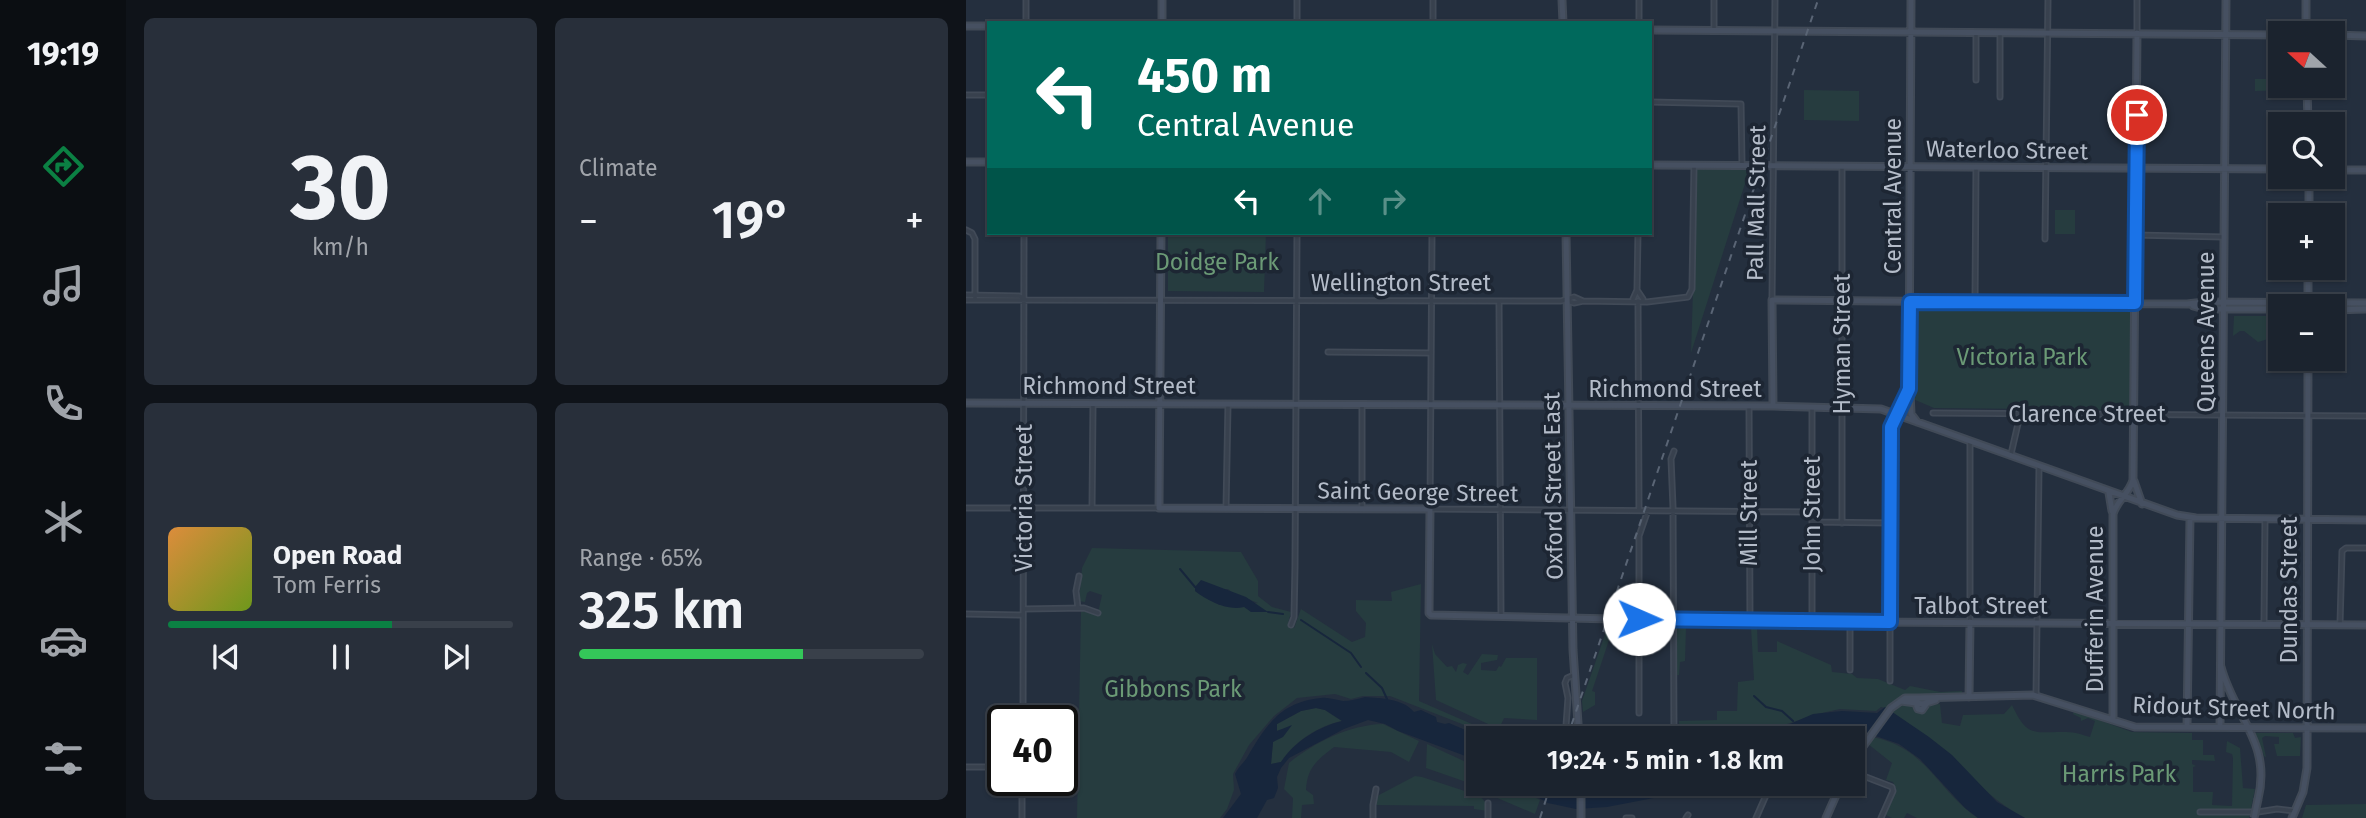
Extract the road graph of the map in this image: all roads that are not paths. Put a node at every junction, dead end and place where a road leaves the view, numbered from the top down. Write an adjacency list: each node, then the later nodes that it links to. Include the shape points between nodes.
1 (1026, 0): 14 (street)
2 (1162, 0): 15 (street)
3 (1297, 0): 16 (street)
4 (1433, 0): 17 (street)
5 (1562, 0): 18 (street)
6 (1639, 0): 19 (street)
7 (1714, 0): 24 (street)
8 (1775, 0): 25 (street, Pall Mall Street)
9 (1911, 0): 26 (street, Central Avenue)
10 (2048, 0): 29 (street)
11 (2137, 0): 30 (street)
12 (2225, 0): 31 (street, Queens Avenue)
13 (2306, 0): 20 (street)
14 (1026, 21)
15 (1162, 21)
16 (1297, 21)
17 (1433, 21)
18 (1563, 21)
19 (1639, 21)
20 (2306, 21)
21 (966, 26): 22 (street)
22 (987, 26)
23 (1652, 30): 24 (street)
24 (1713, 30): 25 (street)
25 (1775, 30): 26 (street); 46 (street, Pall Mall Street)
26 (1912, 32): 27 (street); 47 (street, Central Avenue)
27 (1976, 33): 28 (street); 35 (street)
28 (2000, 33): 29 (street); 38 (street)
29 (2047, 33): 30 (street); 49 (street)
30 (2137, 33): 31 (street); 50 (street)
31 (2226, 34): 32 (street); 51 (street, Queens Avenue)
32 (2268, 34)
33 (2345, 36): 34 (street)
34 (2366, 36)
35 (1976, 80)
36 (966, 94): 37 (street)
37 (987, 95)
38 (2000, 97)
39 (1652, 102): 43 (street, via 1741,104)
40 (966, 162): 41 (street)
41 (987, 162)
42 (1694, 164): 43 (street, Waterloo Street); 45 (street, Waterloo Street); 73 (street, Wellington Street, via 1692,289 1688,297)
43 (1742, 164): 46 (street, Waterloo Street)
44 (1842, 164): 46 (street, Waterloo Street); 47 (street, Waterloo Street); 76 (street, Hyman Street)
45 (1652, 165)
46 (1774, 165): 74 (street, Pall Mall Street)
47 (1909, 166): 48 (street, Waterloo Street); 77 (street, Central Avenue)
48 (1976, 166): 49 (street, Waterloo Street); 78 (street)
49 (2045, 166): 50 (street, Waterloo Street); 64 (street)
50 (2136, 169): 51 (street, Waterloo Street); 62 (street)
51 (2225, 169): 52 (street, Waterloo Street); 63 (street, Queens Avenue)
52 (2268, 169)
53 (2345, 170): 54 (street)
54 (2366, 170)
55 (966, 230): 67 (street, via 975,239)
56 (1024, 235): 68 (street, Victoria Street)
57 (1161, 235): 69 (street)
58 (1297, 235): 70 (street)
59 (1433, 235): 71 (street)
60 (1566, 235): 72 (street, Oxford Street East)
61 (1638, 235): 65 (street)
62 (2135, 235): 63 (street); 79 (street)
63 (2224, 237): 83 (street, Queens Avenue)
64 (2045, 239)
65 (1637, 290): 73 (street); 73 (street)
66 (966, 298): 67 (street, Wellington Street)
67 (975, 298): 68 (street, Wellington Street)
68 (1024, 298): 69 (street, Wellington Street); 92 (street, Victoria Street)
69 (1161, 299): 70 (street, Wellington Street); 94 (street)
70 (1296, 300): 71 (street, Wellington Street); 95 (street)
71 (1432, 300): 75 (street, Wellington Street); 88 (street)
72 (1567, 300): 73 (street, Wellington Street); 75 (street, Wellington Street); 100 (street, Oxford Street East)
73 (1639, 300): 101 (street)
74 (1772, 300): 76 (street); 103 (street, Pall Mall Street)
75 (1499, 301): 99 (street)
76 (1841, 302): 77 (street); 105 (street, Hyman Street)
77 (1910, 302): 78 (street); 90 (street, Central Avenue)
78 (1975, 302): 79 (street)
79 (2135, 303): 83 (street, via 2187,304 2204,309); 108 (street)
80 (2345, 303): 81 (street)
81 (2366, 303)
82 (2268, 305): 83 (street)
83 (2223, 306): 84 (street); 110 (street, Queens Avenue)
84 (2268, 308)
85 (2366, 309): 86 (street)
86 (2345, 310)
87 (1328, 352): 88 (street)
88 (1431, 353): 98 (street)
89 (2308, 371): 111 (street, Dundas Street)
90 (1909, 389): 107 (street, Central Avenue); 113 (street, via 1912,414)
91 (966, 402): 92 (street, Richmond Street)
92 (1024, 403): 93 (street, Richmond Street); 123 (street, Victoria Street)
93 (1093, 404): 94 (street, Richmond Street); 124 (street)
94 (1160, 404): 96 (street, Richmond Street); 125 (street)
95 (1297, 404): 96 (street, Richmond Street); 97 (street, Richmond Street); 127 (street)
96 (1228, 405): 126 (street)
97 (1362, 406): 98 (street, Richmond Street); 128 (street)
98 (1431, 406): 99 (street, Richmond Street); 129 (street)
99 (1500, 406): 100 (street, Richmond Street); 130 (street)
100 (1569, 406): 101 (street, Richmond Street); 131 (street, Oxford Street East)
101 (1636, 406): 102 (street, Richmond Street); 132 (street)
102 (1749, 406): 103 (street, Richmond Street); 135 (street, Mill Street)
103 (1773, 406): 104 (street, Richmond Street)
104 (1812, 407): 105 (street, Richmond Street); 136 (street, John Street)
105 (1841, 408): 107 (street, Richmond Street); 144 (street, Hyman Street)
106 (1933, 413): 109 (street, Clarence Street)
107 (1897, 414): 113 (street, Richmond Street); 145 (street, Central Avenue, via 1891,427)
108 (2134, 414): 109 (street, Clarence Street); 110 (street, Clarence Street); 118 (street)
109 (2020, 415): 116 (street)
110 (2223, 415): 111 (street, Clarence Street); 139 (street, Queens Avenue)
111 (2307, 415): 112 (street, Clarence Street); 141 (street, Dundas Street)
112 (2366, 416)
113 (1918, 422): 114 (street, Richmond Street)
114 (1970, 442): 116 (street, Richmond Street); 161 (street)
115 (1674, 451): 134 (street)
116 (2011, 457): 117 (street, Richmond Street)
117 (2039, 467): 119 (street, Richmond Street); 162 (street)
118 (2133, 480): 120 (street, Dufferin Avenue); 121 (street)
119 (2109, 492): 120 (street, Richmond Street); 137 (street)
120 (2122, 497): 121 (street, Richmond Street); 137 (street, Dufferin Avenue)
121 (2142, 504): 138 (street, Richmond Street)
122 (966, 508): 123 (street, Saint George Street)
123 (1024, 508): 124 (street, Saint George Street); 149 (street, Victoria Street)
124 (1091, 508): 125 (street, Saint George Street)
125 (1159, 508): 126 (street, Saint George Street)
126 (1226, 508): 127 (street, Saint George Street)
127 (1295, 509): 128 (street, Saint George Street); 168 (street)
128 (1362, 509): 129 (street, Saint George Street)
129 (1430, 509): 130 (street, Saint George Street); 153 (street, Talbot Street, via 1429,613)
130 (1500, 510): 131 (street, Saint George Street); 153 (street)
131 (1571, 510): 132 (street, Saint George Street); 154 (street, Oxford Street East)
132 (1639, 510): 133 (street, Saint George Street)
133 (1648, 510): 134 (street, Saint George Street); 155 (street, via 1639,536)
134 (1673, 511): 135 (street, Saint George Street); 156 (street)
135 (1749, 512): 136 (street, Saint George Street); 157 (street, Mill Street)
136 (1812, 512): 143 (street, John Street)
137 (2113, 514): 163 (street, Dufferin Avenue)
138 (2190, 517): 139 (street, Richmond Street); 164 (street)
139 (2222, 518): 140 (street, Richmond Street); 165 (street, Queens Avenue)
140 (2265, 519): 141 (street, Richmond Street); 166 (street)
141 (2307, 519): 142 (street, Richmond Street); 167 (street, Dundas Street)
142 (2366, 520)
143 (1812, 522): 144 (street); 158 (street, John Street)
144 (1842, 523): 145 (street)
145 (1891, 523): 160 (street, Central Avenue)
146 (2366, 548): 169 (street, via 2342,550)
147 (1079, 576): 148 (street)
148 (1078, 608): 149 (street); 150 (street)
149 (1024, 609): 152 (street, Victoria Street)
150 (1098, 613)
151 (966, 614): 152 (street)
152 (1023, 615): 179 (street, Victoria Street)
153 (1502, 616): 154 (street, Talbot Street)
154 (1572, 617): 155 (street, Talbot Street); 173 (street, Oxford Street East)
155 (1639, 619): 156 (street, Talbot Street); 180 (street)
156 (1673, 620): 157 (street, Talbot Street); 184 (street)
157 (1750, 621): 158 (street, Talbot Street)
158 (1812, 621): 159 (street, Talbot Street)
159 (1850, 622): 160 (street, Talbot Street); 172 (street)
160 (1890, 622): 161 (street, Talbot Street); 174 (street, Central Avenue)
161 (1970, 622): 162 (street, Talbot Street); 176 (street)
162 (2038, 624): 163 (street, Talbot Street); 175 (street)
163 (2112, 624): 164 (street, Talbot Street); 181 (street, Dufferin Avenue)
164 (2189, 624): 165 (street, Talbot Street); 185 (street)
165 (2221, 624): 166 (street, Talbot Street); 171 (street, Queens Avenue)
166 (2264, 624): 167 (street, Talbot Street)
167 (2306, 624): 169 (street, Talbot Street); 187 (street, Dundas Street)
168 (1291, 625)
169 (2340, 625): 170 (street, Talbot Street)
170 (2366, 625)
171 (2221, 664): 186 (street, Queens Avenue); 188 (street, Queens Avenue, via 2233,702)
172 (1850, 670)
173 (1574, 675): 182 (street, via 1565,683); 183 (street, Oxford Street East)
174 (1889, 681)
175 (2036, 695): 176 (street, Ridout Street North); 181 (street, Ridout Street North)
176 (1969, 697): 177 (street, Ridout Street North)
177 (1937, 699): 178 (street, Ridout Street North); 178 (street, Ridout Street North, via 1922,710)
178 (1917, 701): 190 (street, Ridout Street North, via 1898,702)
179 (1023, 705)
180 (1639, 713)
181 (2113, 720): 185 (street, Ridout Street North, via 2135,727)
182 (1566, 726)
183 (1578, 726)
184 (1674, 726)
185 (2187, 727): 186 (street, Ridout Street North)
186 (2220, 727): 188 (street, Ridout Street North)
187 (2305, 727): 188 (street, Ridout Street North); 189 (street, Ridout Street North); 202 (street, Dundas Street, via 2306,779)
188 (2250, 728): 201 (street, Queens Avenue, bridge, via 2260,758)
189 (2366, 729)
190 (1865, 742)
191 (966, 767): 192 (street)
192 (987, 767)
193 (1865, 777): 211 (street, via 1893,788)
194 (1376, 789): 204 (street)
195 (1022, 796): 203 (street)
196 (1580, 796): 206 (street)
197 (1766, 796): 209 (street)
198 (1836, 796): 210 (street)
199 (1488, 803): 205 (street)
200 (2200, 812): 201 (street)
201 (2256, 815): 202 (street, via 2277,809)
202 (2294, 815)
203 (1022, 818)
204 (1373, 818)
205 (1488, 818)
206 (1581, 818)
207 (1626, 818): 208 (street)
208 (1632, 818)
209 (1756, 818)
210 (1826, 818)
211 (1881, 818)

